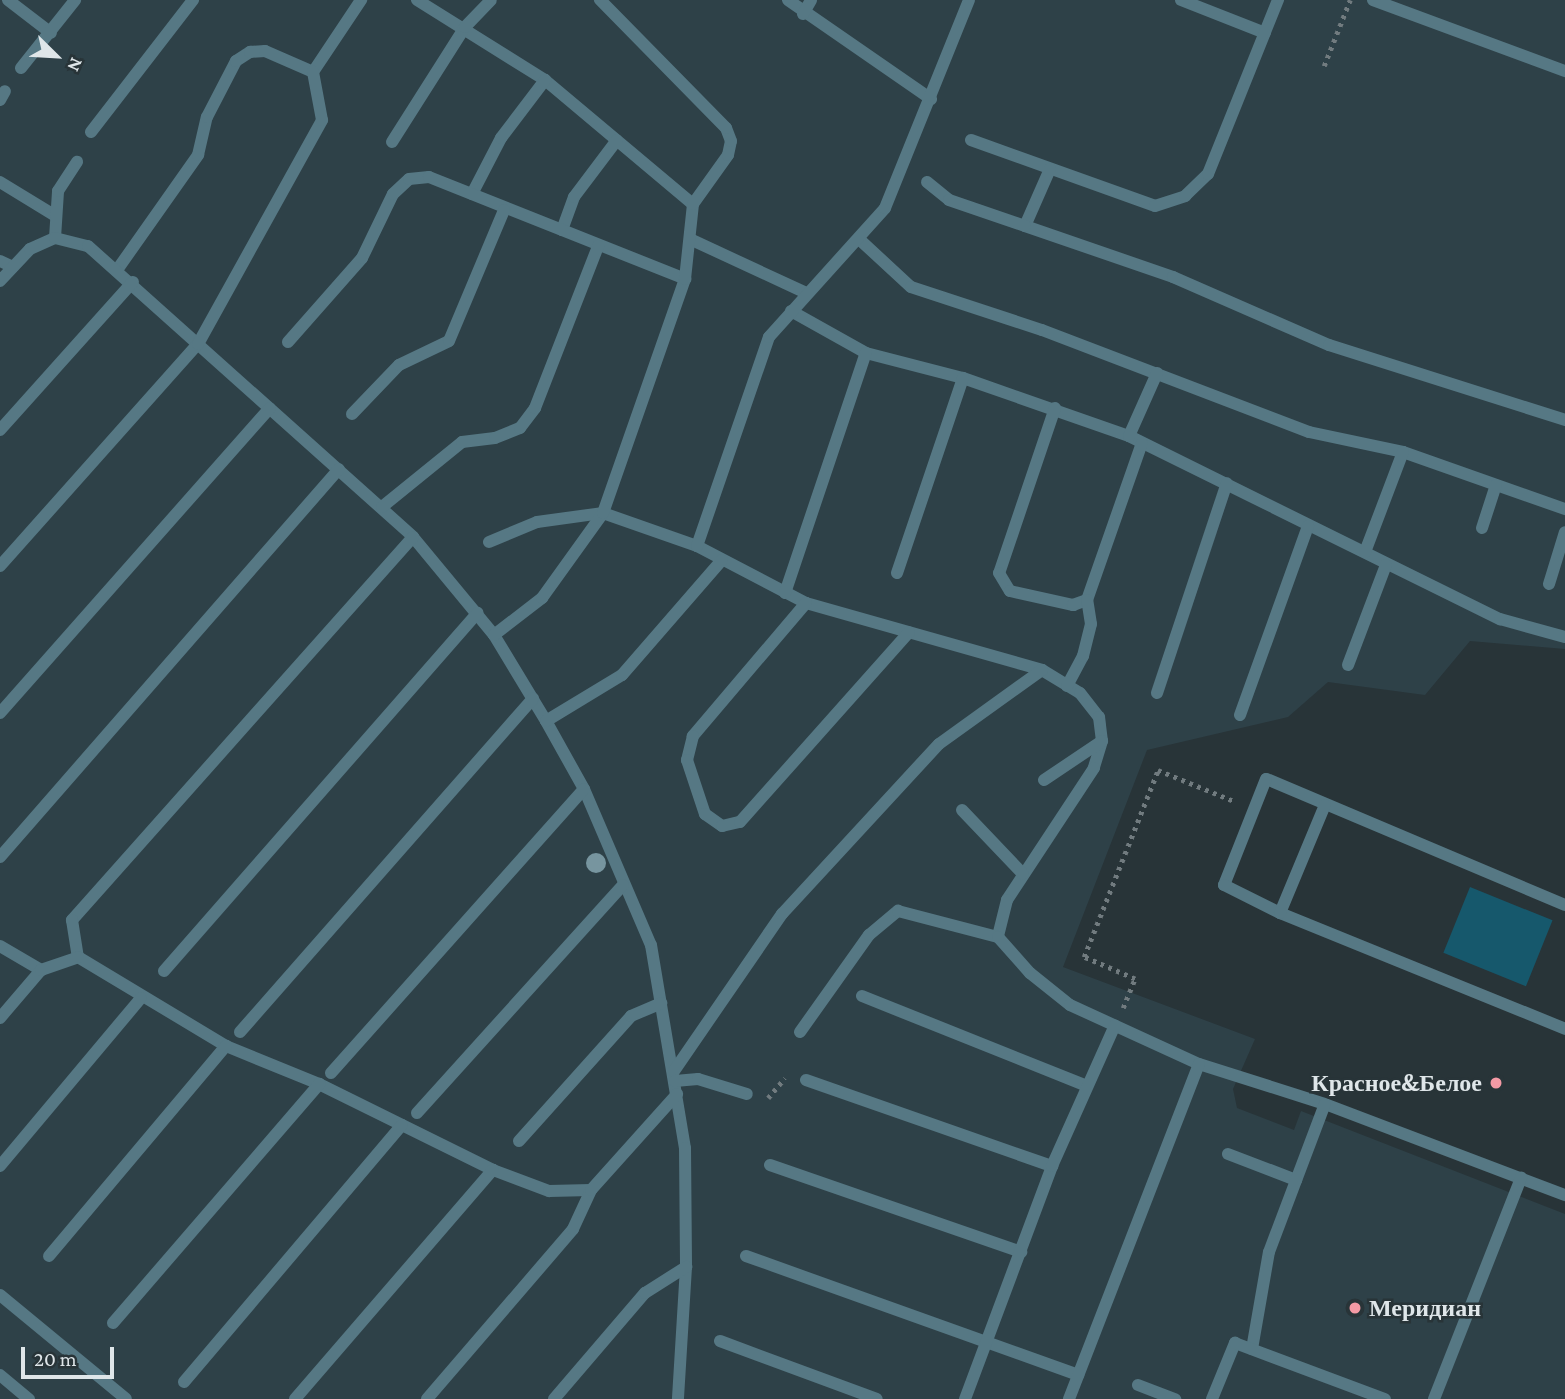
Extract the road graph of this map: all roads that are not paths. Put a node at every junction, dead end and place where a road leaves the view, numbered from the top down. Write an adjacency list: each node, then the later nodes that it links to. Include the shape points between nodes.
1 (8, 0): 16 (lane)
2 (75, 0): 16 (lane)
3 (193, 0): 23 (lane)
4 (360, 0): 20 (lane)
5 (417, 0): 15 (lane)
6 (491, 0): 15 (lane)
7 (600, 0): 32 (lane, via 726,128 731,141 728,155)
8 (788, 0): 14 (lane)
9 (811, 0): 14 (lane)
10 (969, 0): 22 (lane)
11 (1181, 0): 17 (lane)
12 (1278, 0): 17 (lane)
13 (1373, 0): 19 (lane)
14 (803, 14): 22 (lane)
15 (465, 27): 21 (lane); 26 (lane)
16 (51, 33): 18 (lane)
17 (1265, 33): 28 (lane, via 1208,174 1185,196 1155,206)
18 (21, 68)
19 (1565, 71)
20 (313, 72): 43 (lane, via 265,51 250,52 236,61 207,117 198,155); 50 (lane, via 322,120)
21 (545, 80): 24 (lane); 31 (lane, via 501,138)
22 (931, 99): 39 (lane, via 884,208)
23 (91, 132)
24 (617, 140): 32 (lane); 36 (lane, via 574,197)
25 (971, 140): 28 (lane)
26 (392, 142)
27 (77, 162): 34 (lane, via 58,191)
28 (1050, 169): 35 (lane)
29 (0, 182): 34 (lane)
30 (927, 182): 35 (lane, via 949,200)
31 (472, 194): 33 (lane); 49 (lane, via 429,177 409,179 393,194 362,258)
32 (693, 204): 38 (lane)
33 (504, 210): 36 (lane); 56 (lane, via 449,341 399,365)
34 (54, 215): 37 (lane)
35 (1024, 226): 57 (lane, via 1173,277 1329,345)
36 (562, 230): 40 (lane)
37 (55, 238): 42 (lane, via 30,249); 43 (lane, via 88,246)
38 (692, 240): 44 (lane); 47 (lane)
39 (860, 240): 47 (lane); 52 (lane, via 911,287)
40 (598, 246): 44 (lane); 65 (lane, via 535,408 520,428 495,438 462,442)
41 (0, 261): 42 (lane)
42 (13, 267): 45 (lane)
43 (117, 270): 46 (lane)
44 (685, 279): 67 (lane)
45 (0, 281)
46 (132, 282): 50 (lane); 58 (lane)
47 (806, 293): 48 (lane)
48 (791, 311): 51 (lane); 73 (lane, via 769,337)
49 (288, 342)
50 (198, 344): 54 (lane); 77 (lane)
51 (866, 353): 53 (lane); 80 (lane)
52 (1157, 373): 59 (lane); 61 (lane, via 1309,432)
53 (963, 378): 55 (lane); 78 (lane)
54 (270, 408): 62 (lane); 92 (lane)
55 (1055, 408): 59 (lane); 81 (lane, via 999,573 1010,591 1073,605)
56 (352, 414)
57 (1565, 420)
58 (0, 430)
59 (1129, 436): 60 (lane)
60 (1142, 443): 63 (lane); 81 (lane)
61 (1403, 452): 64 (lane); 74 (lane)
62 (339, 469): 65 (lane); 100 (lane)
63 (1227, 483): 68 (lane, via 1275,504); 90 (lane)
64 (1496, 485): 66 (lane); 69 (lane)
65 (382, 507): 71 (lane)
66 (1565, 509)
67 (603, 513): 72 (lane, via 537,522); 73 (lane); 85 (lane, via 542,598)
68 (1308, 526): 74 (lane); 93 (lane)
69 (1482, 528)
70 (1565, 532): 79 (lane)
71 (413, 537): 83 (lane); 107 (lane, via 72,920)
72 (489, 542)
73 (698, 547): 75 (lane)
74 (1365, 552): 76 (lane)
75 (722, 560): 80 (lane); 94 (lane, via 622,675)
76 (1386, 565): 86 (lane, via 1500,619); 87 (lane)
77 (0, 566)
78 (897, 573)
79 (1549, 584)
80 (785, 593): 82 (lane)
81 (1087, 600): 89 (lane, via 1091,624 1083,656)
82 (806, 603): 84 (lane); 84 (lane, via 693,736 687,760 705,814 722,826 740,822)
83 (477, 613): 85 (lane); 109 (lane)
84 (909, 632): 88 (lane)
85 (494, 635): 91 (lane)
86 (1565, 637)
87 (1348, 665)
88 (1042, 670): 89 (lane); 122 (lane, via 939,744 782,914)
89 (1067, 686): 95 (lane, via 1080,693 1099,717)
90 (1157, 693)
91 (533, 699): 94 (lane); 116 (lane)
92 (0, 713)
93 (1240, 715)
94 (547, 721): 97 (lane)
95 (1102, 741): 96 (lane); 101 (lane, via 1094,768)
96 (1044, 780)
97 (584, 789): 102 (lane); 120 (lane)
98 (1325, 805): 103 (lane); 104 (lane); 104 (lane, via 1266,779 1224,885)
99 (962, 810): 101 (lane)
100 (0, 857)
101 (1023, 874): 105 (lane, via 1007,900)
102 (623, 885): 112 (lane, via 651,945); 127 (lane)
103 (1565, 905)
104 (1280, 913): 115 (lane)
105 (998, 937): 114 (lane, via 1030,973 1070,1005); 117 (lane, via 898,911 869,934)
106 (0, 946): 108 (lane)
107 (78, 957): 108 (lane); 111 (lane)
108 (41, 970): 113 (lane)
109 (164, 971)
110 (862, 996): 124 (lane)
111 (141, 998): 118 (lane); 132 (lane)
112 (661, 1003): 122 (lane); 129 (lane, via 631,1016)
113 (0, 1018)
114 (1115, 1025): 119 (lane); 124 (lane)
115 (1565, 1030)
116 (240, 1032)
117 (800, 1032)
118 (226, 1046): 123 (lane); 140 (lane)
119 (1199, 1064): 126 (lane); 148 (lane)
120 (331, 1073)
121 (806, 1080): 133 (lane)
122 (676, 1082): 125 (lane, via 698,1079); 137 (lane); 142 (lane, via 687,1188)
123 (319, 1084): 128 (lane); 144 (lane)
124 (1087, 1086): 133 (lane)
125 (747, 1094)
126 (1325, 1104): 135 (lane); 136 (lane)
127 (417, 1113)
128 (402, 1125): 134 (lane); 150 (lane)
129 (519, 1141)
130 (1228, 1154): 136 (lane)
131 (770, 1165): 139 (lane)
132 (0, 1166)
133 (1052, 1166): 139 (lane)
134 (493, 1170): 137 (lane, via 549,1191); 155 (lane)
135 (1521, 1178): 138 (lane); 165 (lane)
136 (1296, 1180): 147 (lane, via 1269,1252)
137 (591, 1190): 156 (lane, via 573,1229)
138 (1565, 1195)
139 (1021, 1252): 146 (lane)
140 (49, 1256)
141 (746, 1256): 146 (lane)
142 (686, 1267): 157 (lane, via 645,1293); 158 (lane)
143 (0, 1294): 154 (lane)
144 (113, 1323)
145 (720, 1341): 159 (lane)
146 (986, 1341): 148 (lane); 160 (lane)
147 (1252, 1349): 163 (lane, via 1235,1343); 164 (lane)
148 (1078, 1375): 161 (lane)
149 (0, 1376): 153 (lane)
150 (184, 1382)
151 (1138, 1385): 152 (lane)
152 (1154, 1395): 162 (lane)
153 (29, 1399)
154 (126, 1399)
155 (295, 1399)
156 (427, 1399)
157 (554, 1399)
158 (678, 1399)
159 (877, 1399)
160 (965, 1399)
161 (1069, 1399)
162 (1175, 1399)
163 (1212, 1399)
164 (1385, 1399)
165 (1434, 1399)

